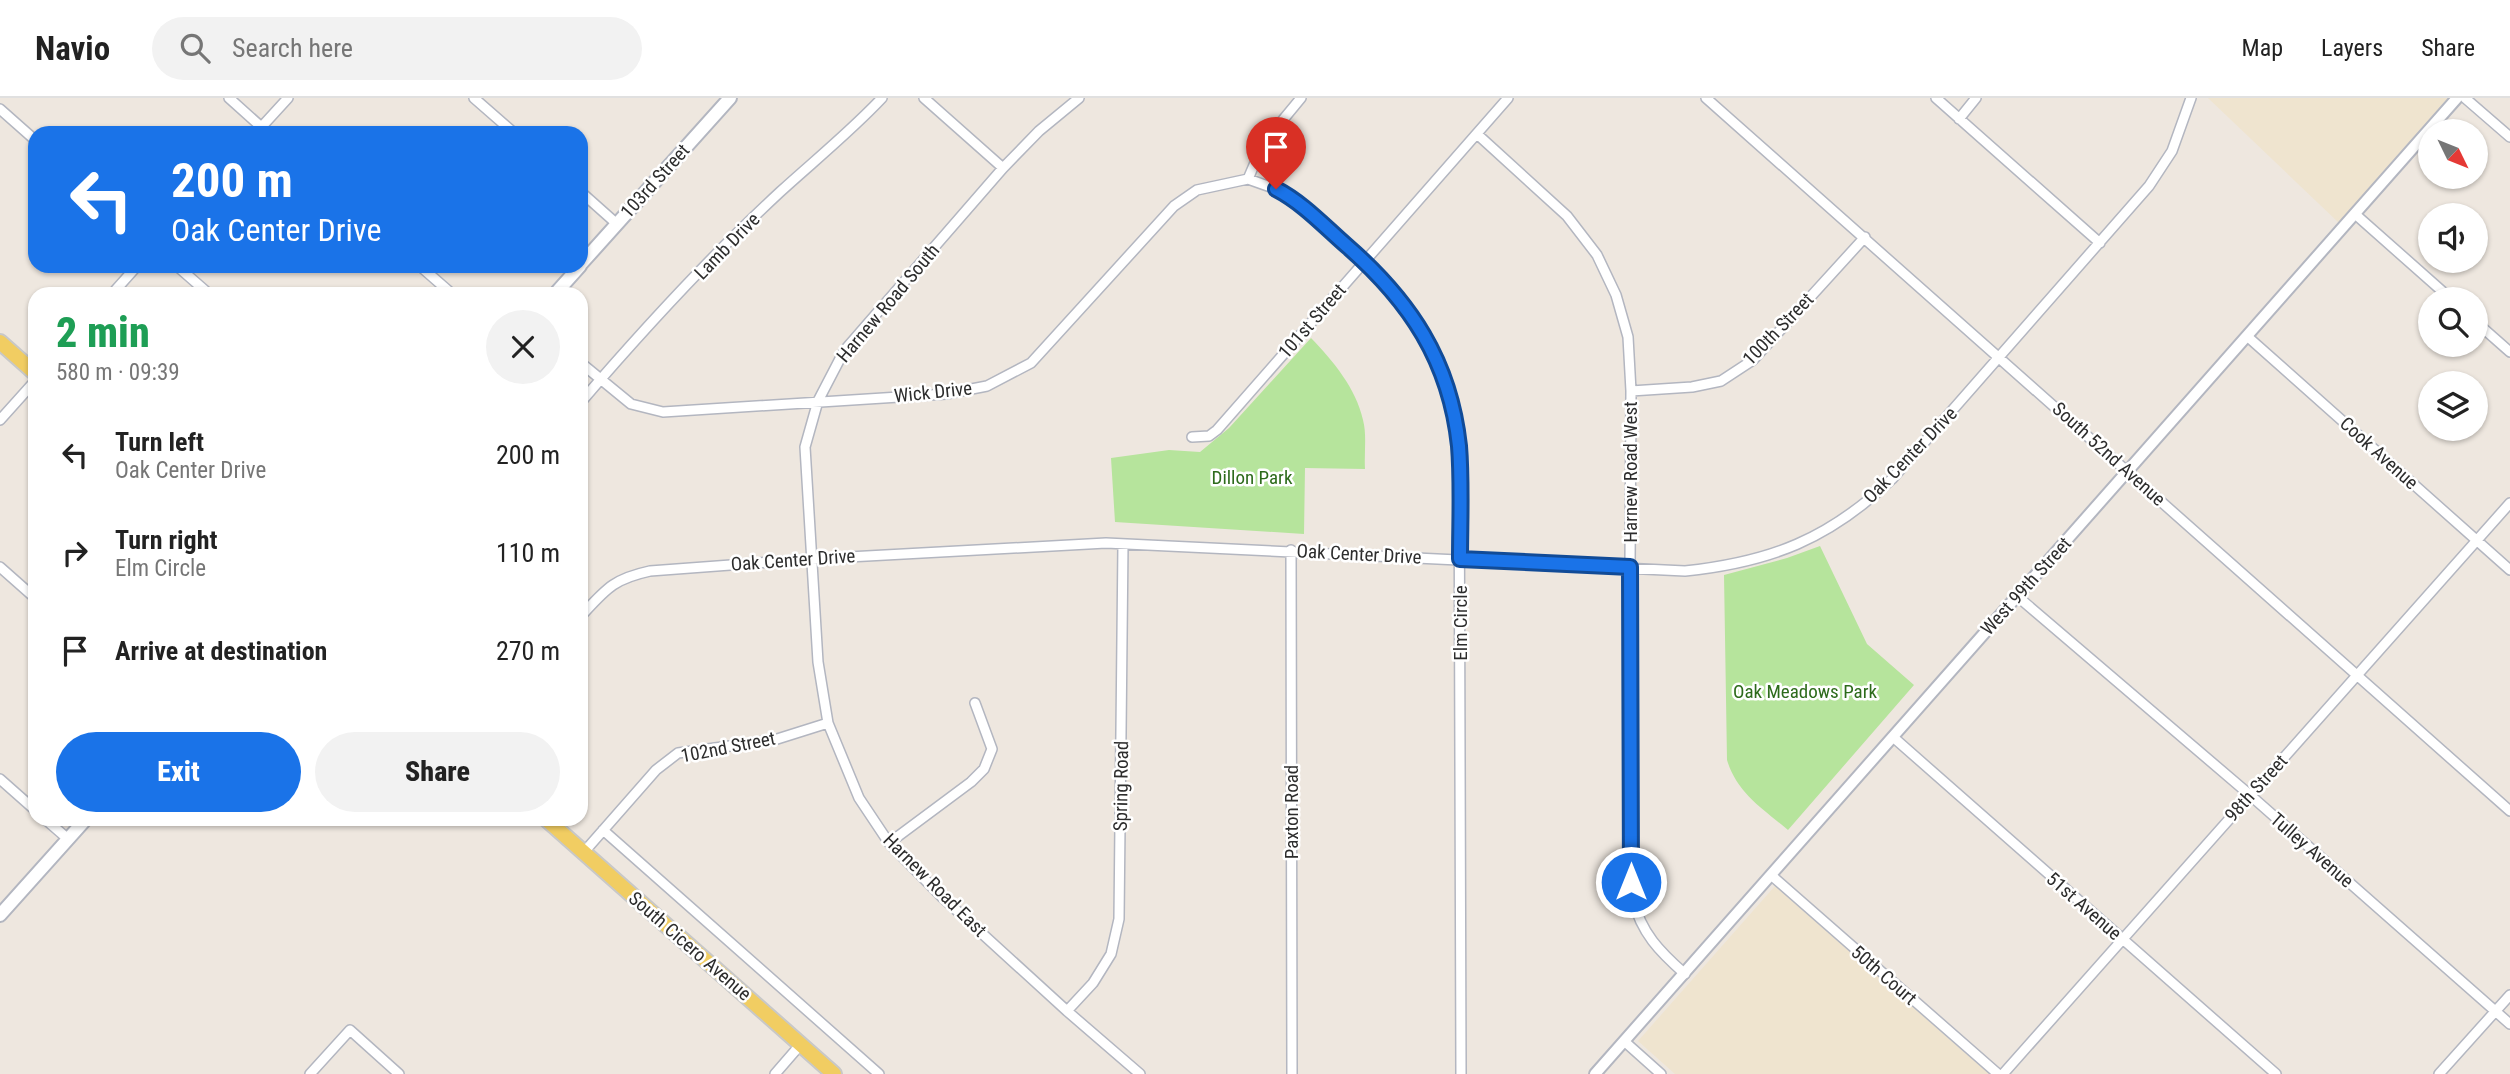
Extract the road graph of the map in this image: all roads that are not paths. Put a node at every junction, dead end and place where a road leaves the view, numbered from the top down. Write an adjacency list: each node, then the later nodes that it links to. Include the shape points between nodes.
1 (229, 98): 18 (street)
2 (288, 98): 19 (street)
3 (474, 98): 20 (street)
4 (882, 98): 49 (street, Lamb Drive, via 702,270)
5 (924, 98): 24 (street)
6 (1079, 98): 24 (street, Harnew Road South)
7 (1301, 98): 25 (street, via 1263,144)
8 (1508, 98): 22 (street, 101st Street)
9 (1706, 98): 29 (street, South 52nd Avenue)
10 (1936, 98): 17 (street)
11 (1976, 98): 17 (street)
12 (2192, 98): 30 (street, Oak Center Drive, via 2161,169)
13 (2457, 98): 27 (street, West 99th Street)
14 (2465, 98): 23 (street)
15 (724, 100): 28 (main road, 103rd Street)
16 (0, 109): 21 (street)
17 (1959, 119): 30 (street)
18 (257, 126)
19 (266, 126)
20 (506, 126)
21 (28, 134)
22 (1477, 134): 32 (street, 101st Street); 51 (street, Harnew Road West, via 1567,216 1597,255 1616,295 1628,337)
23 (2510, 138)
24 (1003, 168): 53 (street, Harnew Road South, via 844,351)
25 (1248, 178): 32 (street, Elm Circle, via 1295,200); 53 (street, Wick Drive, via 1198,190 1174,206 1044,350 1001,380 946,394)
26 (588, 198): 28 (street)
27 (2355, 214): 41 (street); 43 (street, West 99th Street)
28 (617, 224): 31 (main road, 103rd Street)
29 (1865, 237): 46 (street, South 52nd Avenue); 51 (street, 100th Street, via 1753,360 1721,381)
30 (2100, 243): 46 (street, Oak Center Drive)
31 (588, 256)
32 (1365, 261): 55 (street, 101st Street, via 1217,430 1209,436); 62 (street, Elm Circle, via 1413,316 1445,376 1459,446)
33 (131, 273): 37 (street)
34 (185, 273): 38 (street)
35 (428, 273): 39 (street)
36 (573, 273): 40 (main road, 103rd Street)
37 (119, 287)
38 (201, 287)
39 (444, 287)
40 (561, 287)
41 (2437, 287)
42 (2488, 333): 45 (street)
43 (2248, 337): 56 (street, West 99th Street); 58 (street, Cook Avenue)
44 (0, 342): 47 (main road)
45 (2510, 352)
46 (2001, 357): 56 (street, South 52nd Avenue); 64 (street, Oak Center Drive, via 1871,500 1823,532 1746,562 1685,571)
47 (28, 367)
48 (588, 369): 49 (street, Wick Drive)
49 (601, 379): 52 (street, Lamb Drive); 53 (street, Wick Drive, via 631,404 663,412)
50 (28, 389): 54 (street)
51 (1631, 391): 64 (street, Harnew Road West)
52 (588, 394)
53 (818, 401): 61 (street, Harnew Road South, via 806,447)
54 (0, 420)
55 (1192, 437)
56 (2129, 471): 67 (street, West 99th Street); 69 (street, South 52nd Avenue)
57 (2510, 503): 58 (street, 98th Street)
58 (2477, 541): 65 (street, Cook Avenue); 69 (street, 98th Street)
59 (1123, 544): 60 (street, Oak Center Drive); 61 (street, Oak Center Drive); 89 (street, Spring Road, via 1119,919 1111,954)
60 (1291, 550): 62 (street, Oak Center Drive); 100 (street, Paxton Road)
61 (812, 559): 68 (street, Oak Center Drive, via 625,576); 71 (street, Harnew Road East, via 818,662)
62 (1460, 559): 64 (street, Oak Center Drive); 101 (street, Elm Circle)
63 (0, 567): 66 (street)
64 (1630, 567): 87 (street, Harnew Road West, via 1633,900 1647,935)
65 (2510, 570)
66 (28, 592)
67 (2017, 596): 72 (street, West 99th Street); 74 (street, Tulley Avenue)
68 (588, 609)
69 (2357, 676): 74 (street, 98th Street); 76 (street, South 52nd Avenue)
70 (975, 703): 82 (street, via 992,749 984,769)
71 (828, 723): 80 (street, 102nd Street, via 774,740 678,753 656,770); 82 (street, Harnew Road East, via 859,798)
72 (1893, 737): 84 (street, West 99th Street); 86 (street, 51st Avenue)
73 (0, 779): 75 (street)
74 (2250, 795): 86 (street, 98th Street); 90 (street, Tulley Avenue)
75 (28, 804)
76 (2510, 811)
77 (53, 826): 81 (street)
78 (80, 826): 81 (main road)
79 (554, 826): 83 (main road, South Cicero Avenue)
80 (603, 830): 83 (street, 102nd Street); 98 (street, South Cicero Avenue)
81 (68, 839): 85 (main road)
82 (890, 844): 89 (street, Harnew Road East)
83 (584, 852): 93 (main road, South Cicero Avenue)
84 (1771, 875): 87 (street, West 99th Street); 104 (street, 50th Court)
85 (0, 915)
86 (2122, 939): 104 (street, 98th Street); 105 (street, 51st Avenue)
87 (1685, 974): 92 (street, West 99th Street)
88 (2510, 995): 90 (street)
89 (1067, 1011): 99 (street, Harnew Road East)
90 (2496, 1011): 91 (street, Tulley Avenue); 106 (street)
91 (2510, 1024)
92 (1624, 1041): 102 (street, West 99th Street); 103 (street)
93 (801, 1044): 96 (street); 97 (main road, South Cicero Avenue)
94 (310, 1074): 95 (street, via 350,1030)
95 (399, 1074)
96 (775, 1074)
97 (834, 1074)
98 (879, 1074)
99 (1140, 1074)
100 (1292, 1074)
101 (1461, 1074)
102 (1595, 1074)
103 (1661, 1074)
104 (2001, 1074)
105 (2276, 1074)
106 (2439, 1074)

